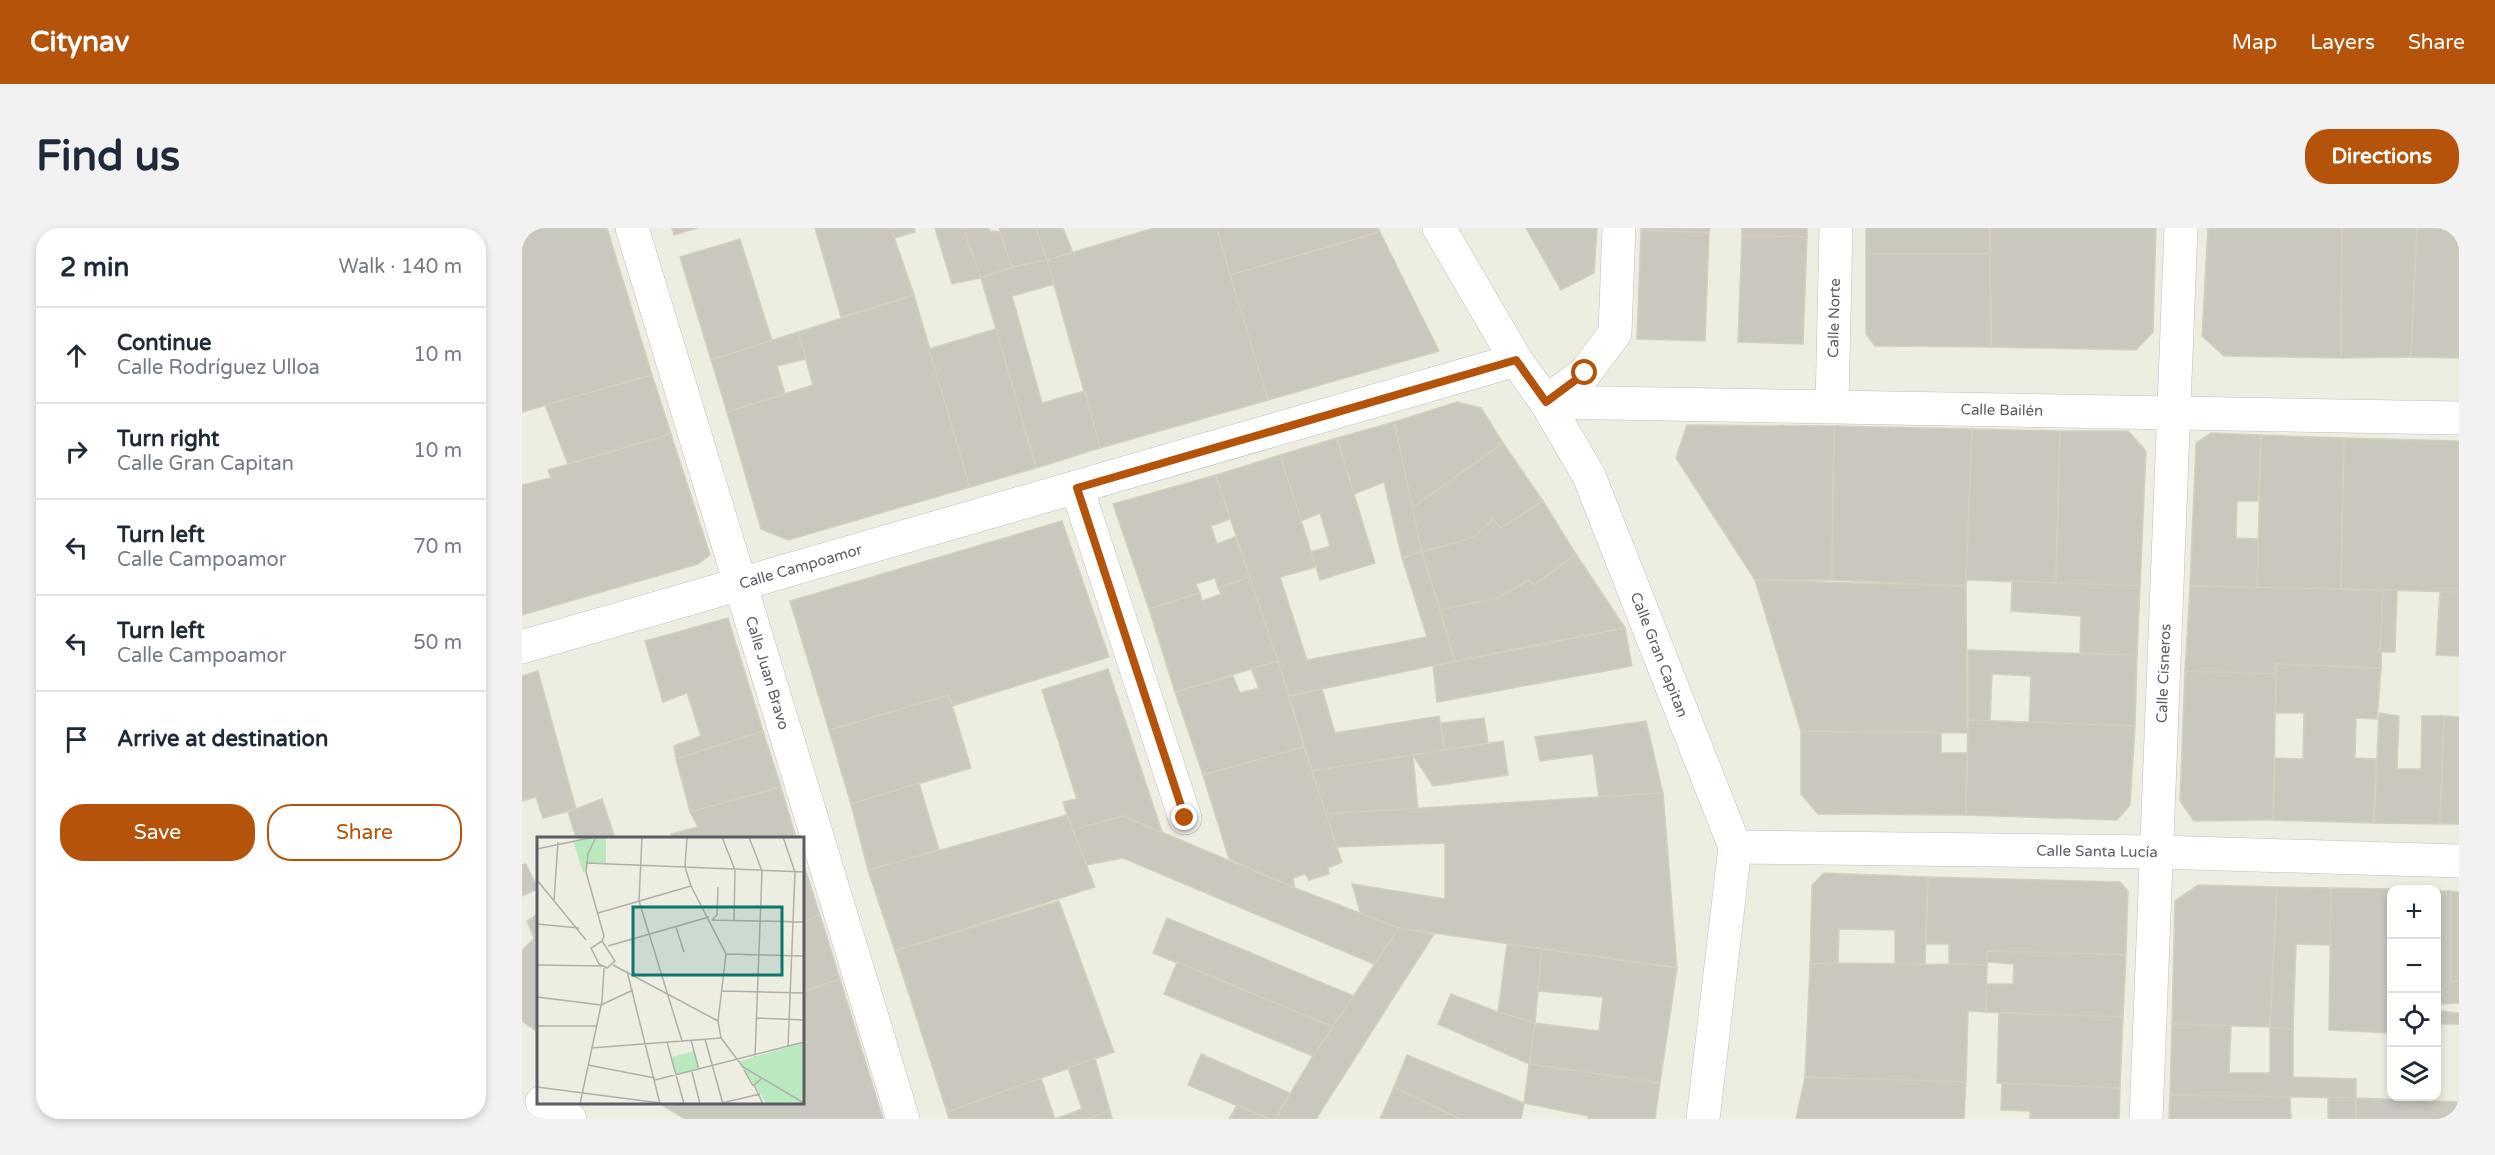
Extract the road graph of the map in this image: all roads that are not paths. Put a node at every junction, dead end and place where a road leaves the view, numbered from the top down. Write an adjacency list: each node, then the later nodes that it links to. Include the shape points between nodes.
1 (632, 228): 12 (street, Calle Juan Bravo)
2 (1439, 228): 6 (street, Calle Gran Capitan)
3 (1619, 228): 7 (street, via 1616,333 1585,373)
4 (1836, 228): 8 (street, Calle Norte)
5 (2181, 228): 9 (street, Calle Cisneros)
6 (1516, 360): 7 (street, Calle Gran Capitan); 11 (street, Calle Campoamor)
7 (1546, 402): 8 (street, Calle Bailén); 15 (street, Calle Gran Capitan, via 1589,476)
8 (1832, 406): 9 (street, Calle Bailén)
9 (2175, 413): 10 (street, Calle Bailén); 16 (street, Calle Cisneros)
10 (2459, 418)
11 (1077, 488): 12 (street, Calle Campoamor); 14 (street)
12 (742, 584): 13 (street, Calle Campoamor); 20 (street, Calle Juan Bravo)
13 (522, 647)
14 (1185, 818)
15 (1735, 847): 16 (street, Calle Santa Lucía); 21 (street, Calle Gran Capitan)
16 (2158, 852): 17 (street, Calle Santa Lucía); 22 (street, Calle Cisneros)
17 (2459, 861)
18 (542, 1104): 19 (street)
19 (570, 1119)
20 (903, 1119)
21 (1703, 1119)
22 (2146, 1119)

